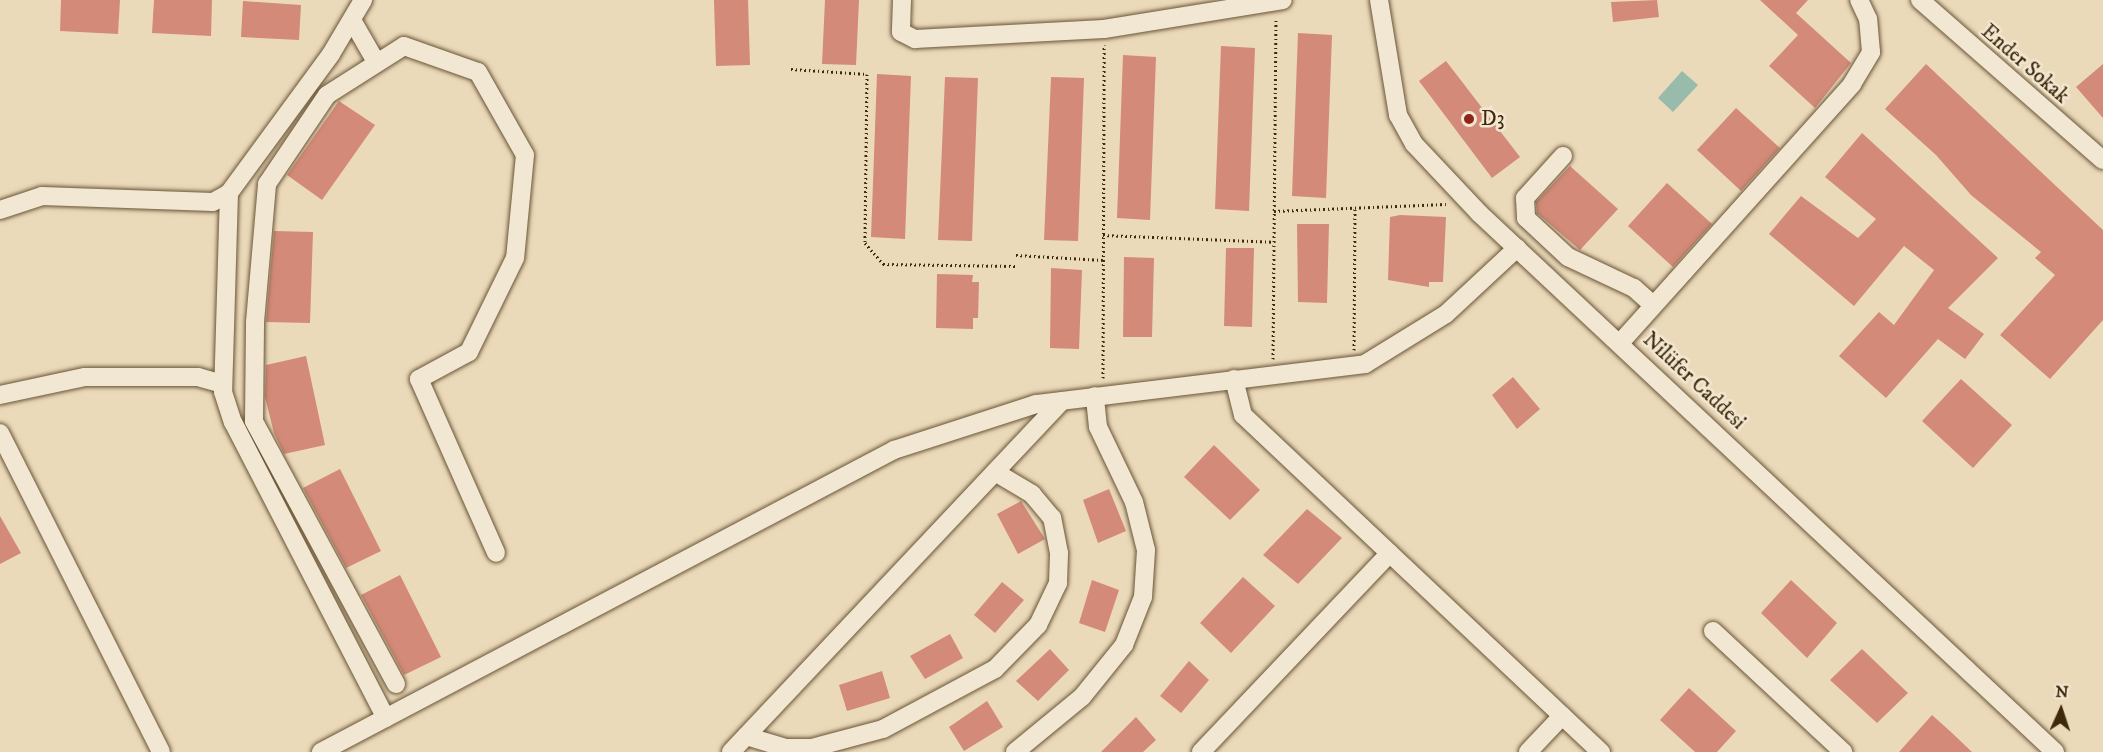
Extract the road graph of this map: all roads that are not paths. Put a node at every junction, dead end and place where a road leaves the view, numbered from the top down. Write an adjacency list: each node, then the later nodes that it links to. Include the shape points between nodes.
1 (363, 0): 7 (street)
2 (902, 0): 6 (street, via 901,32 915,39 1104,29)
3 (1379, 0): 13 (street, Nilüfer Caddesi, via 1398,115 1414,144)
4 (1859, 0): 14 (street, via 1868,19 1871,52 1852,84)
5 (1920, 0): 10 (street, Ender Sokak)
6 (1280, 1)
7 (352, 20): 8 (street); 11 (street)
8 (375, 60): 23 (street, via 404,46 478,72 525,155 515,258 469,352 419,379); 26 (street, via 327,95 267,184 255,322 254,420)
9 (1563, 156): 14 (street, via 1525,198 1526,218 1568,257 1634,288)
10 (2103, 160)
11 (229, 193): 12 (street, via 213,202 42,196); 17 (street)
12 (0, 210)
13 (1517, 248): 15 (street, Nilüfer Caddesi); 16 (street, via 1446,314 1365,364)
14 (1652, 304): 15 (street)
15 (1620, 343): 38 (street, Nilüfer Caddesi)
16 (1234, 379): 19 (street); 24 (street, via 1243,415)
17 (223, 384): 18 (street, via 198,377 85,377); 28 (street, via 233,422)
18 (0, 395)
19 (1099, 396): 20 (street); 33 (street, via 1098,427 1134,502 1146,550 1143,597 1124,645 1082,697)
20 (1062, 401): 22 (street); 28 (street, via 1036,404 894,450)
21 (0, 433): 30 (street)
22 (995, 472): 29 (street); 29 (street, via 1032,494 1052,518 1059,553 1058,583 1038,625 995,669 883,729 812,748 786,748)
23 (496, 553)
24 (1389, 553): 27 (street); 34 (street)
25 (1713, 631): 37 (street)
26 (396, 684)
27 (1562, 716): 35 (street); 36 (street)
28 (386, 718): 31 (street)
29 (746, 736): 32 (street)
30 (161, 752)
31 (321, 752)
32 (731, 752)
33 (1015, 752)
34 (1201, 752)
35 (1528, 752)
36 (1601, 752)
37 (1843, 752)
38 (2055, 752)

